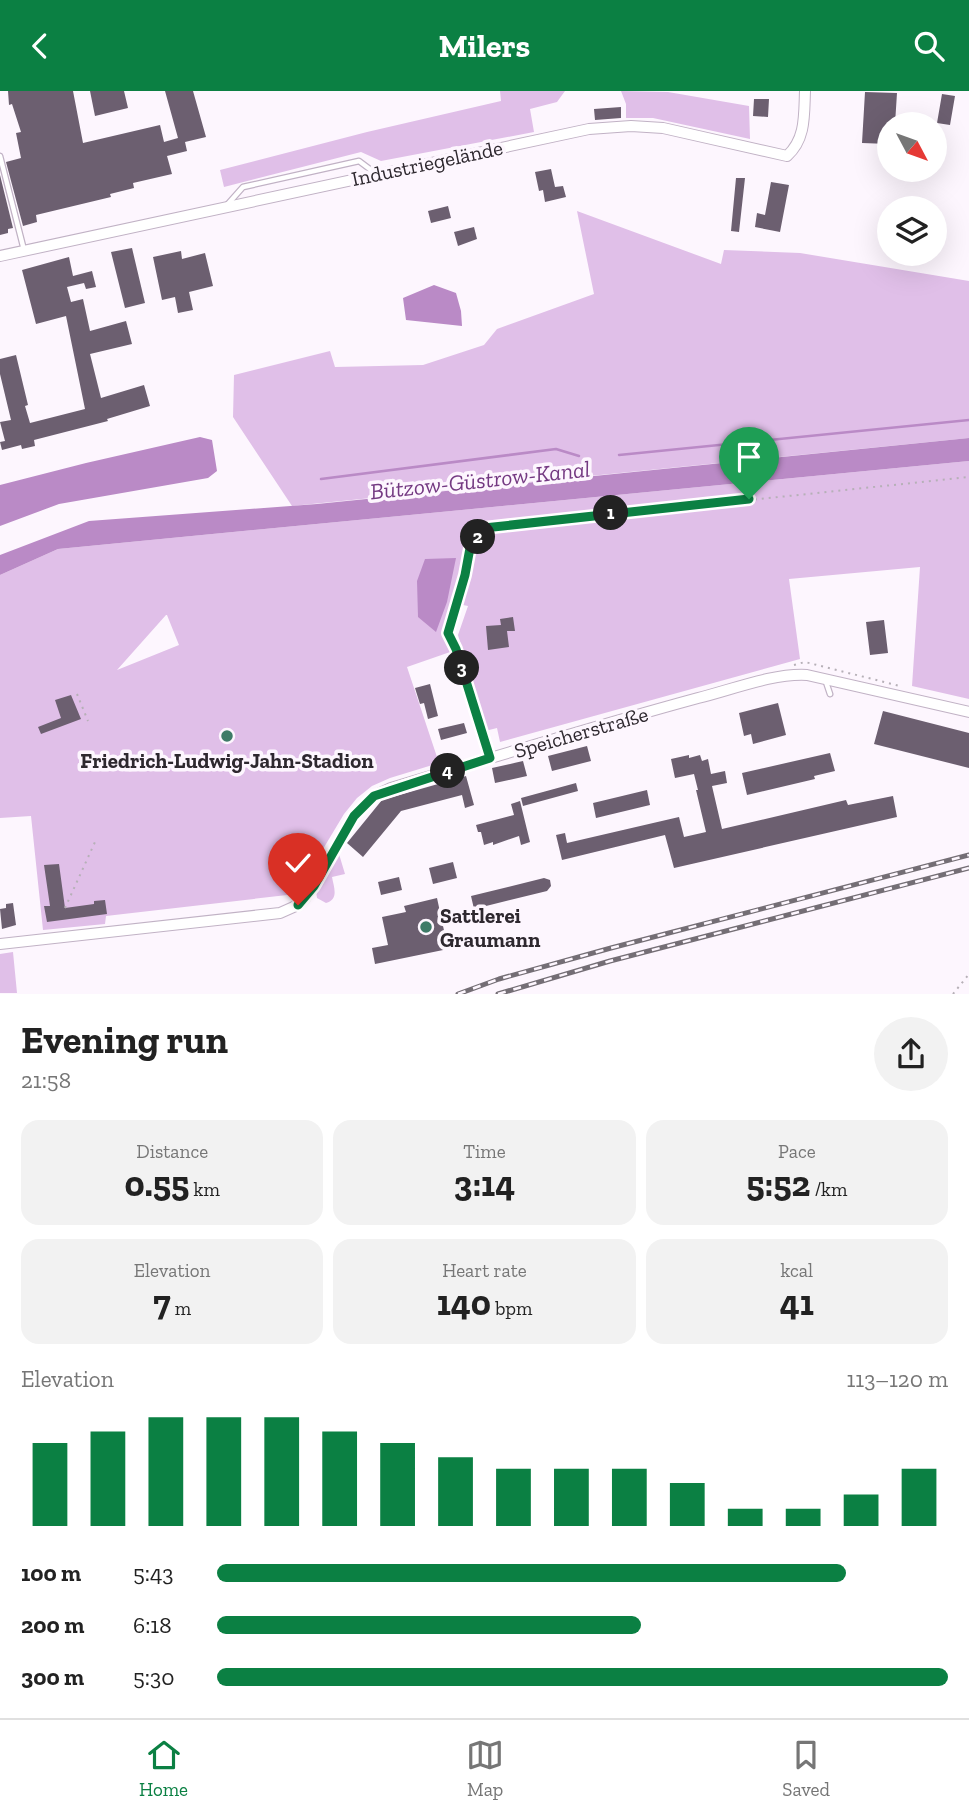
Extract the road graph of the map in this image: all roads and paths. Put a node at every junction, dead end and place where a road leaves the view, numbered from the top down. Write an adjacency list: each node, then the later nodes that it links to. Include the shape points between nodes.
1 (805, 91): 3 (street, Industriegelände, via 803,131 787,156 663,128 631,126 569,132)
2 (0, 156): 5 (lane)
3 (375, 173): 4 (street, Industriegelände); 4 (lane, via 359,161 243,187)
4 (226, 206): 5 (street, Industriegelände)
5 (24, 250): 6 (street, Industriegelände)
6 (0, 256)
7 (969, 477): 8 (path, via 484,528 470,548)
8 (451, 621): 14 (lane, via 448,633)
9 (825, 678): 11 (lane); 12 (street, Speicherstraße); 14 (street, Speicherstraße, via 794,674)
10 (78, 694): 13 (path)
11 (830, 694)
12 (969, 712)
13 (88, 721)
14 (490, 758): 17 (street, Speicherstraße, via 374,796 354,816 306,897 280,913)
15 (94, 842): 16 (path)
16 (65, 908)
17 (0, 944)
18 (969, 974): 19 (path)
19 (953, 993)

